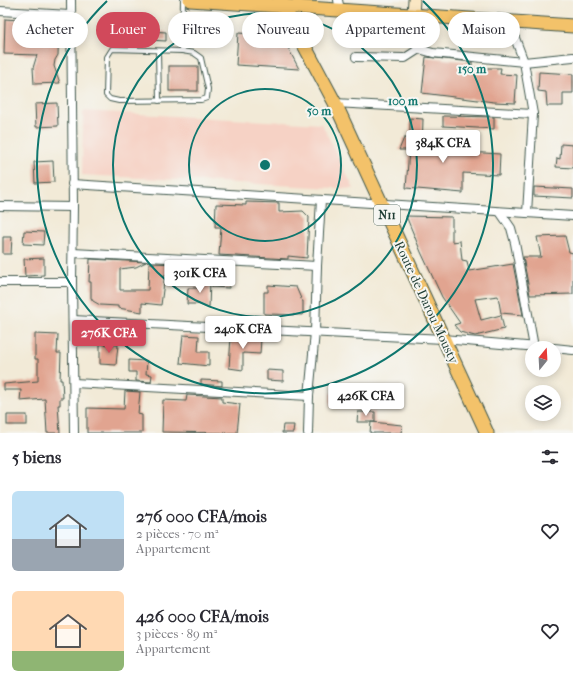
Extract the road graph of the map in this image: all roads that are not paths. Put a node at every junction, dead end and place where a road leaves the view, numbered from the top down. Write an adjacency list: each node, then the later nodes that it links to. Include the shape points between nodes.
1 (71, 0): 9 (street)
2 (183, 0): 18 (lane)
3 (190, 0): 5 (main road)
4 (414, 0): 11 (street)
5 (282, 3): 6 (main road); 23 (main road, Route de Darou Mousty / N11)
6 (333, 6): 10 (main road)
7 (0, 10): 8 (street)
8 (28, 12)
9 (70, 12)
10 (389, 12)
11 (409, 12)
12 (520, 23): 13 (main road)
13 (573, 26)
14 (70, 48): 25 (street)
15 (519, 48): 21 (street)
16 (419, 49): 20 (street, via 405,58); 21 (street, via 433,53)
17 (158, 51): 18 (lane); 22 (lane); 22 (lane, via 112,49 106,56 106,95 119,101)
18 (182, 51): 22 (lane, via 194,53 201,58 208,89 207,98)
19 (573, 56): 21 (street)
20 (356, 57)
21 (524, 62): 24 (street)
22 (159, 101)
23 (335, 103): 24 (street); 27 (main road, Route de Darou Mousty / N11)
24 (533, 114): 31 (street)
25 (72, 184): 26 (street); 29 (street)
26 (321, 200): 27 (street); 34 (street)
27 (382, 204): 30 (street); 39 (main road, Route de Darou Mousty / N11)
28 (0, 206): 29 (street)
29 (73, 207): 33 (street)
30 (500, 212): 31 (street); 40 (street, via 511,228 515,243)
31 (527, 213): 32 (street)
32 (573, 216)
33 (73, 253): 34 (street); 36 (street)
34 (317, 266): 38 (street)
35 (0, 282): 36 (street)
36 (72, 282): 37 (street)
37 (73, 320): 38 (street); 44 (street)
38 (315, 332): 39 (street); 45 (street)
39 (443, 339): 41 (street); 48 (main road, Route de Darou Mousty / N11)
40 (533, 341)
41 (525, 346)
42 (561, 349): 43 (street)
43 (573, 350)
44 (74, 383): 45 (street); 46 (street)
45 (308, 396): 47 (street)
46 (74, 433)
47 (308, 433)
48 (487, 433)

